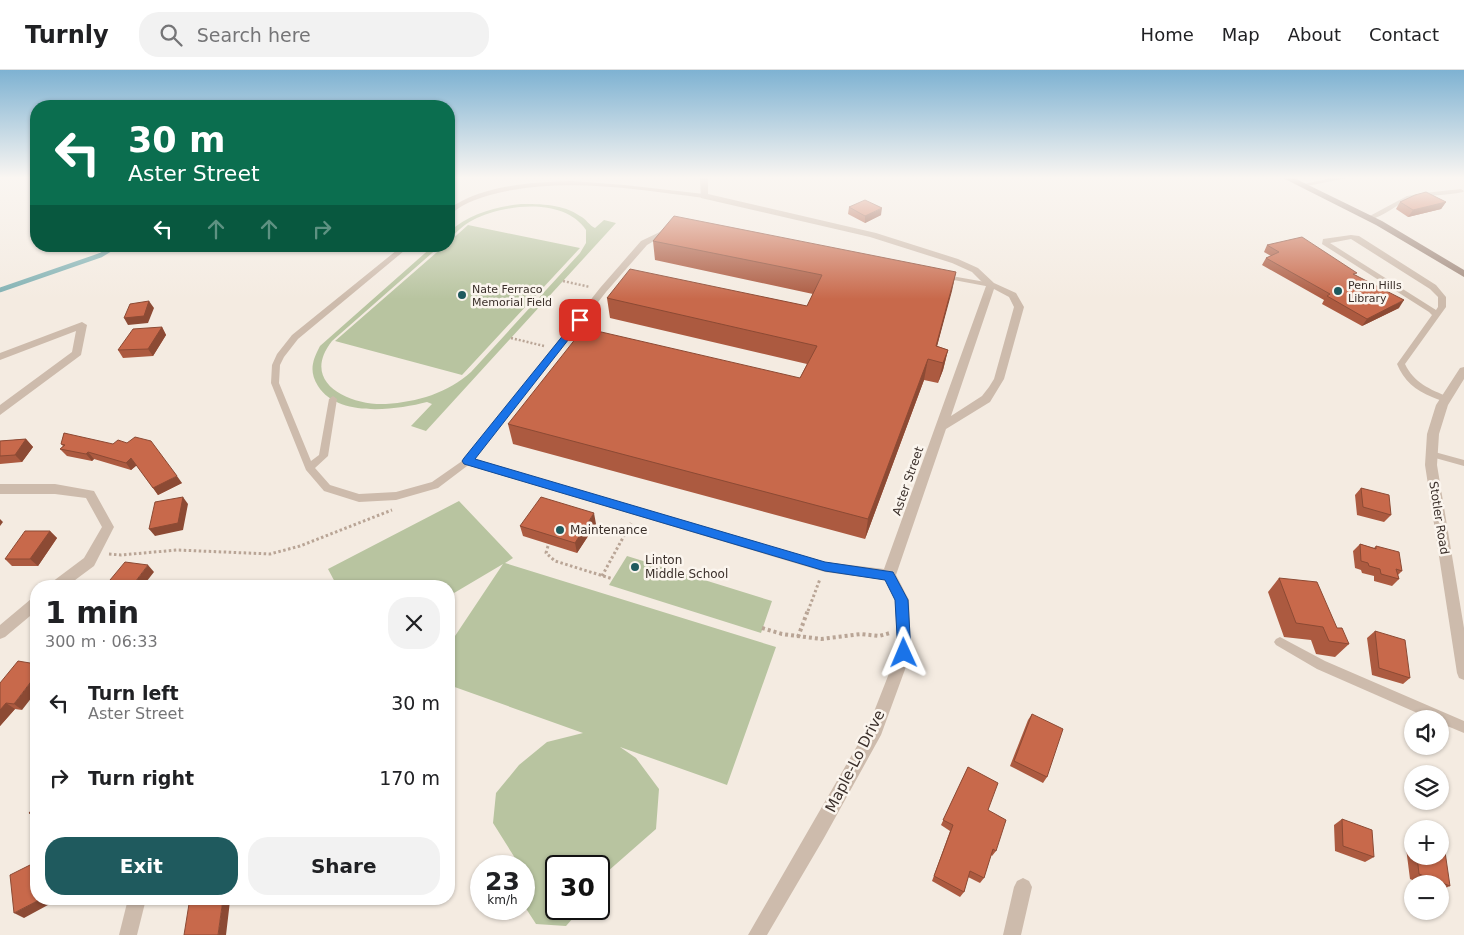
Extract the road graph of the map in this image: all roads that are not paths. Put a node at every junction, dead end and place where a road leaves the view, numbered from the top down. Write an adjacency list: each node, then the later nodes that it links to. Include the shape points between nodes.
1 (801, 218): 7 (street, via 873,235 955,261 975,270)
2 (1369, 218): 6 (main road)
3 (679, 230): 16 (lane, via 664,232 644,243)
4 (399, 252): 18 (lane, via 295,337 276,365 275,383)
5 (933, 274): 7 (lane)
6 (1463, 274)
7 (991, 285): 14 (street, Aster Street); 14 (street, via 1012,296 1019,306 999,379 986,399)
8 (1436, 315): 8 (lane, via 1326,244 1326,241 1356,238 1433,287 1442,297 1442,308); 12 (lane, via 1401,364 1411,383)
9 (0, 357): 13 (street, via 82,325 76,353)
10 (1464, 370): 12 (street, Stotler Road)
11 (333, 399): 18 (lane, via 323,456)
12 (1445, 399): 15 (street, Stotler Road, via 1433,434)
13 (0, 411)
14 (941, 427): 20 (street, Aster Street)
15 (1431, 454): 17 (lane); 25 (street, Stotler Road)
16 (468, 461): 18 (lane, via 434,485 396,496 359,498 327,488); 20 (street, via 825,566)
17 (1464, 463)
18 (309, 468)
19 (0, 489): 21 (street, via 55,489 90,494 108,527 89,562)
20 (889, 575): 30 (street, Maple-Lo Drive, via 902,600 904,653 875,730)
21 (65, 580)
22 (30, 608): 23 (street)
23 (0, 633)
24 (1280, 642): 26 (lane, via 1321,664)
25 (1464, 673)
26 (1464, 727)
27 (1023, 887): 31 (street)
28 (136, 905): 29 (street)
29 (128, 935)
30 (757, 935)
31 (1012, 935)

